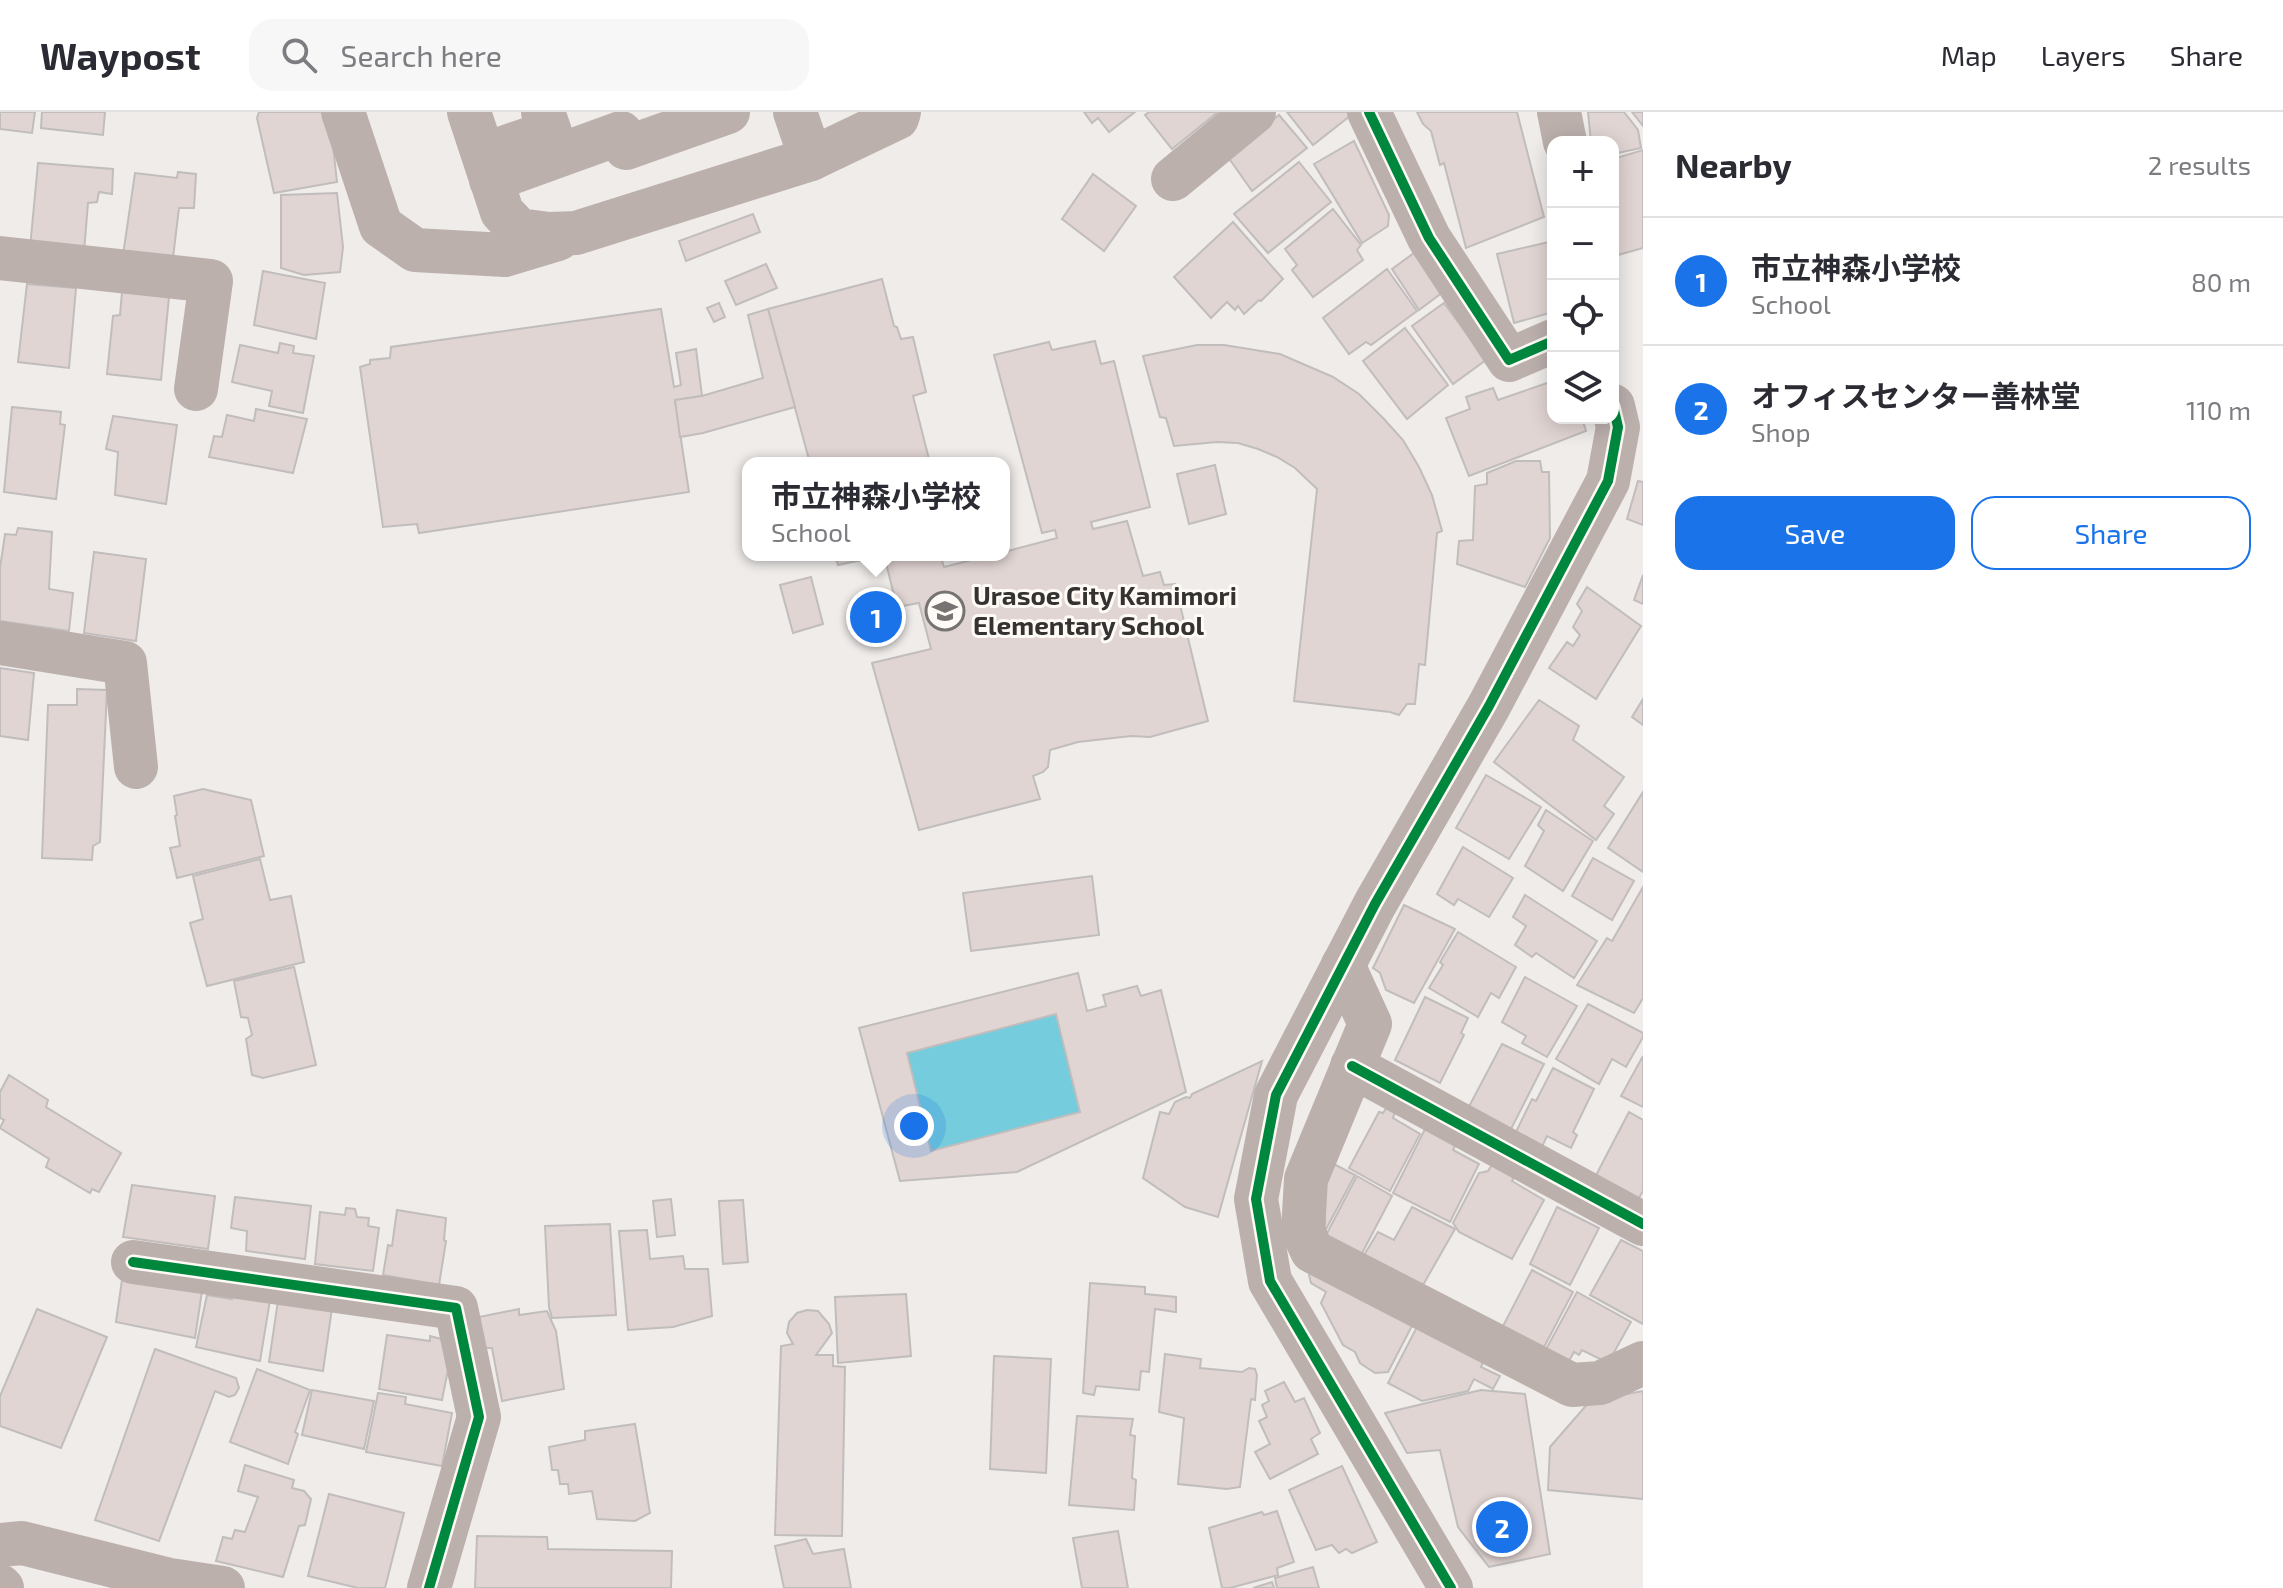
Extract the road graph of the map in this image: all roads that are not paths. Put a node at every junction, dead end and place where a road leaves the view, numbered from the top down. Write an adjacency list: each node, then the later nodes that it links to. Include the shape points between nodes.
1 (343, 112): 16 (street, via 381,226 415,250 505,255)
2 (469, 112): 13 (street)
3 (543, 112): 13 (street, via 550,132)
4 (728, 112): 10 (street)
5 (795, 112): 12 (street)
6 (899, 112): 12 (street, via 897,118)
7 (1254, 112): 14 (street)
8 (1369, 112): 18 (street, via 1429,238 1509,360)
9 (1559, 112): 11 (street)
10 (621, 131): 13 (street, via 568,171); 15 (street)
11 (1564, 136)
12 (811, 159): 15 (street)
13 (488, 168): 16 (street, via 502,212 519,230)
14 (1173, 179)
15 (647, 210): 16 (street)
16 (576, 233)
17 (0, 258): 19 (street, via 211,281)
18 (1547, 344)
19 (196, 389)
20 (1617, 424): 23 (street, via 1608,481)
21 (0, 643): 22 (street, via 125,663)
22 (136, 767)
23 (1343, 965): 24 (street, via 1370,1024); 31 (street, via 1276,1095 1256,1199 1260,1227 1270,1281)
24 (1352, 1066): 25 (street); 27 (street, via 1306,1179 1303,1231 1312,1251 1572,1385 1600,1383)
25 (1643, 1224)
26 (133, 1262): 30 (street, via 456,1308 479,1417)
27 (1643, 1363)
28 (0, 1545): 29 (street, via 22,1543)
29 (223, 1588)
30 (429, 1588)
31 (1451, 1588)

